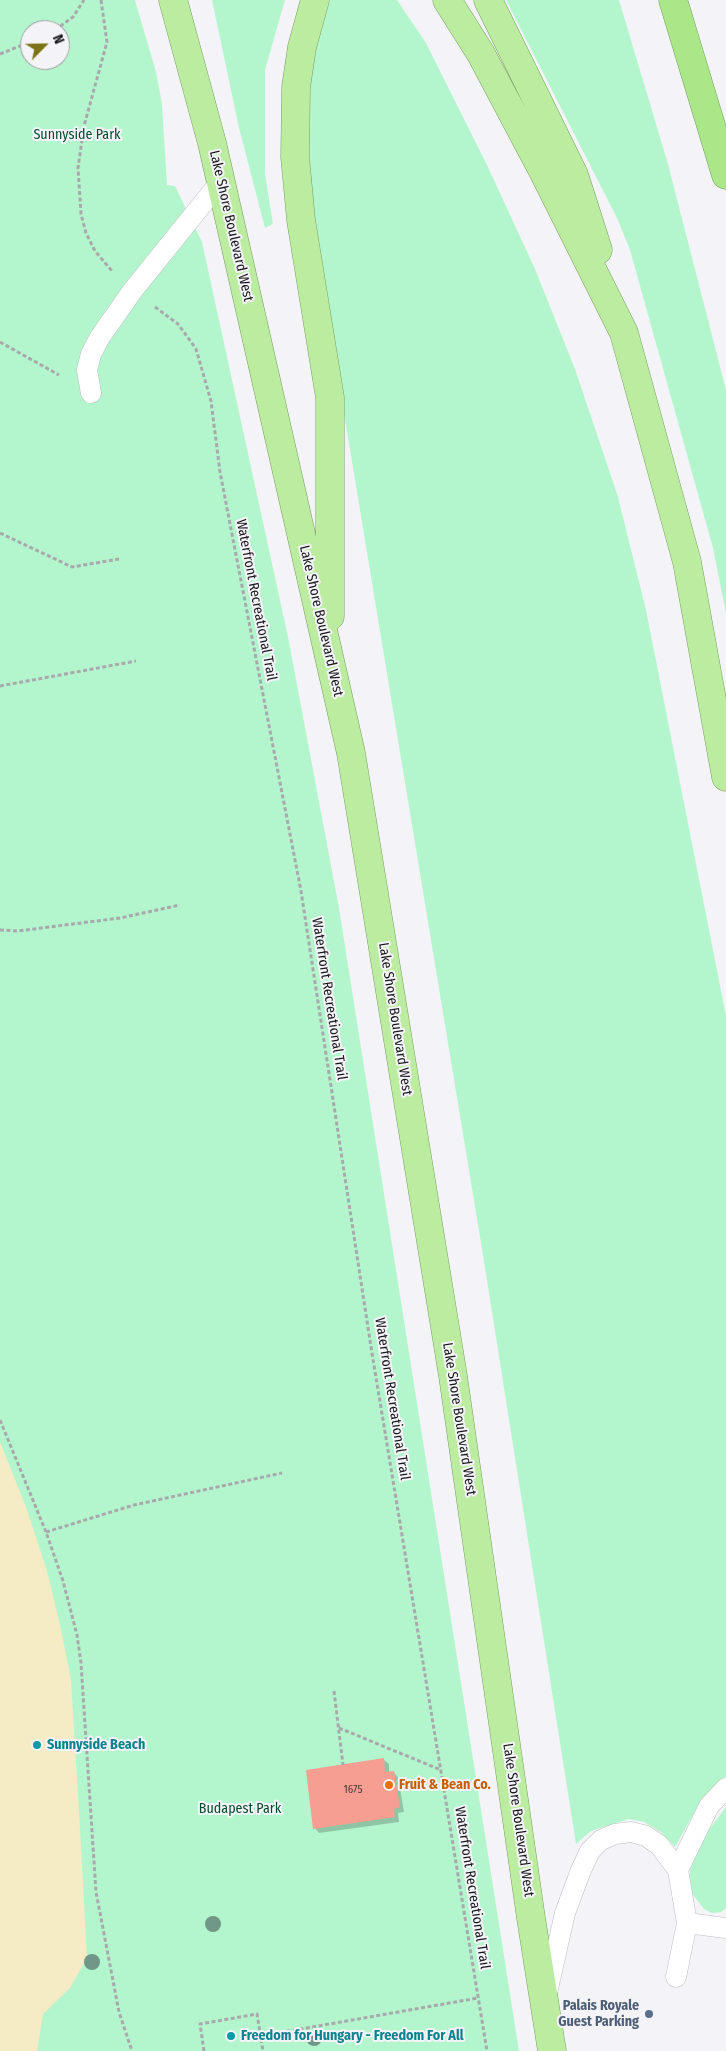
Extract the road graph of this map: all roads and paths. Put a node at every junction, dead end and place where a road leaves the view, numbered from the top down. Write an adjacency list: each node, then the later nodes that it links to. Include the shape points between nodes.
1 (84, 0): 8 (path)
2 (101, 0): 13 (path, Waterfront Recreational Trail, via 107,42 79,149 81,214 86,233 102,261)
3 (173, 0): 12 (highway, Lake Shore Boulevard West)
4 (315, 0): 20 (highway, via 302,47 296,88 295,157 330,398)
5 (447, 0): 14 (highway, via 540,165)
6 (488, 0): 14 (highway, via 574,175)
7 (673, 0): 11 (highway)
8 (70, 20)
9 (20, 46): 10 (path)
10 (0, 54)
11 (726, 176)
12 (220, 181): 13 (lane); 20 (highway, Lake Shore Boulevard West)
13 (133, 290): 16 (lane, via 91,354 87,370); 31 (path, Waterfront Recreational Trail, via 184,331 196,350 211,400 220,472 301,891)
14 (624, 333): 22 (highway, via 687,562)
15 (0, 342): 16 (path)
16 (91, 393)
17 (0, 533): 18 (path, via 72,567)
18 (119, 559)
19 (136, 661): 21 (path)
20 (330, 665): 38 (highway, Lake Shore Boulevard West, via 351,752 452,1366)
21 (0, 686)
22 (726, 777)
23 (180, 905): 24 (path, via 120,918 18,931)
24 (0, 930)
25 (0, 1420): 27 (path)
26 (282, 1473): 27 (path, via 134,1505)
27 (46, 1532): 40 (path, via 63,1581 82,1663 96,1892 119,2012)
28 (334, 1691): 29 (path)
29 (339, 1728): 30 (path); 31 (path)
30 (343, 1765)
31 (441, 1770): 37 (path, Waterfront Recreational Trail)
32 (726, 1788): 33 (lane, via 709,1806)
33 (678, 1870): 34 (lane); 38 (lane, via 659,1845 646,1836 631,1832 601,1840 590,1851 566,1913)
34 (687, 1923): 35 (lane); 36 (lane)
35 (726, 1928)
36 (676, 1977)
37 (478, 1998): 39 (path); 43 (path, Waterfront Recreational Trail)
38 (544, 2002): 44 (highway, Lake Shore Boulevard West)
39 (261, 2036): 41 (path, via 257,2014 200,2024); 42 (path)
40 (132, 2051)
41 (204, 2051)
42 (263, 2051)
43 (486, 2051)
44 (552, 2051)

